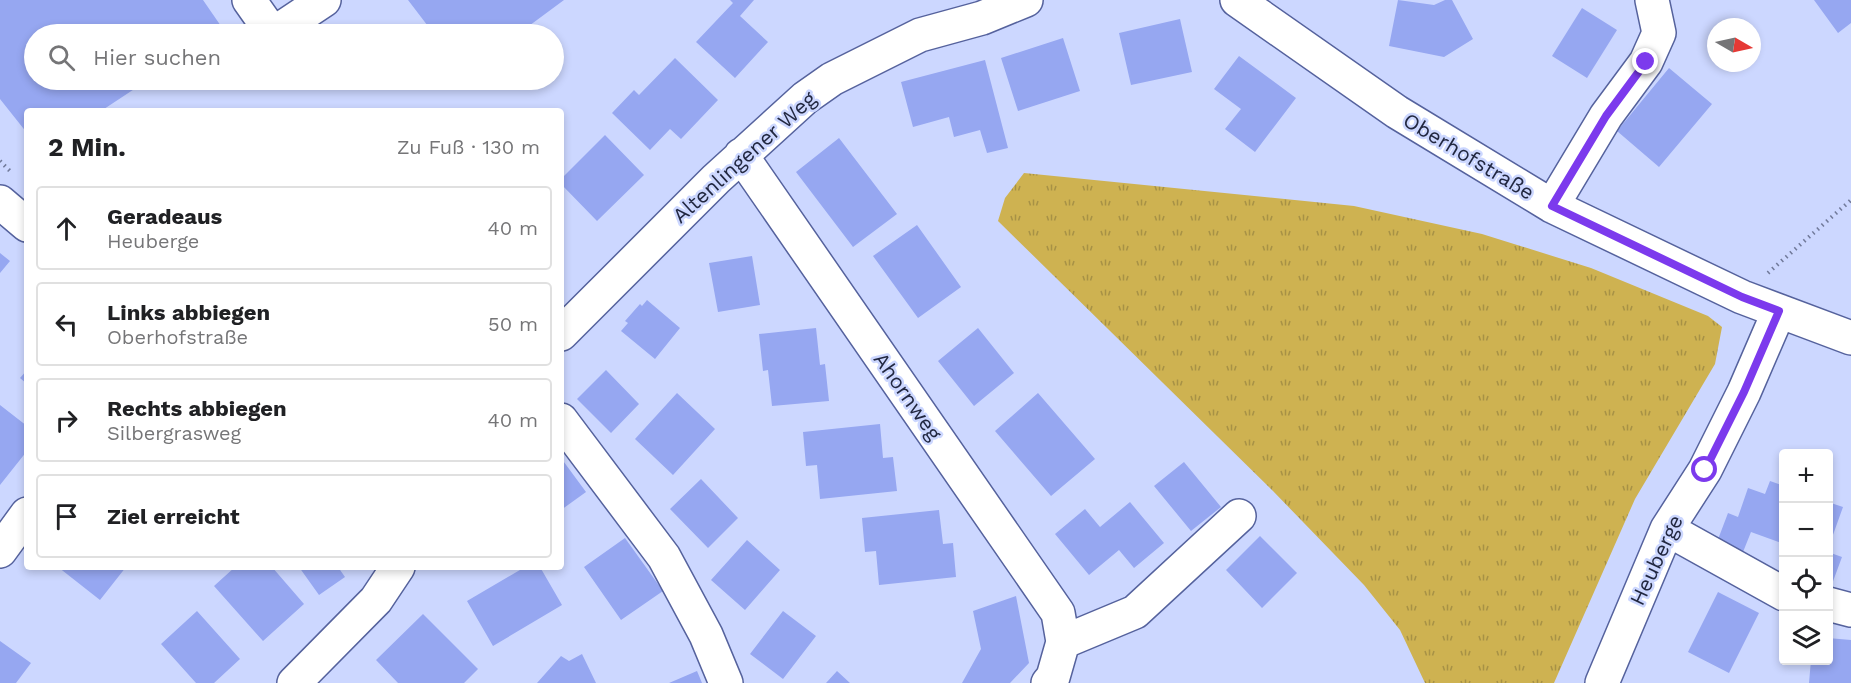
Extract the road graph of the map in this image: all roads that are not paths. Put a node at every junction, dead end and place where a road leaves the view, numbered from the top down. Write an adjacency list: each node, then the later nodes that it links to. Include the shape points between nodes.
1 (249, 0): 6 (street)
2 (324, 0): 7 (street)
3 (1026, 0): 8 (street, Altenlingener Weg, via 982,18 920,35 840,75 805,98)
4 (1237, 0): 10 (street, Oberhofstraße, via 1397,112)
5 (1652, 0): 10 (street, via 1659,33 1646,62 1606,116)
6 (266, 24)
7 (288, 24)
8 (741, 155): 13 (street, Altenlingener Weg); 24 (street, Ahornweg, via 1058,613)
9 (0, 202): 11 (street)
10 (1552, 206): 12 (street, Oberhofstraße)
11 (24, 222)
12 (1779, 311): 14 (street, Oberhofstraße); 18 (street, Heuberge, via 1705,470)
13 (564, 331)
14 (1851, 338)
15 (564, 424): 26 (street, via 664,556 706,635)
16 (1239, 516): 24 (street, via 1135,612)
17 (24, 518): 19 (street)
18 (1667, 529): 21 (street); 28 (street, Heuberge)
19 (0, 551)
20 (396, 570): 25 (street, via 376,600)
21 (1779, 591)
22 (1833, 605): 23 (street)
23 (1851, 610)
24 (1063, 642): 27 (street, Ahornweg)
25 (294, 683)
26 (726, 683)
27 (1048, 683)
28 (1602, 683)

